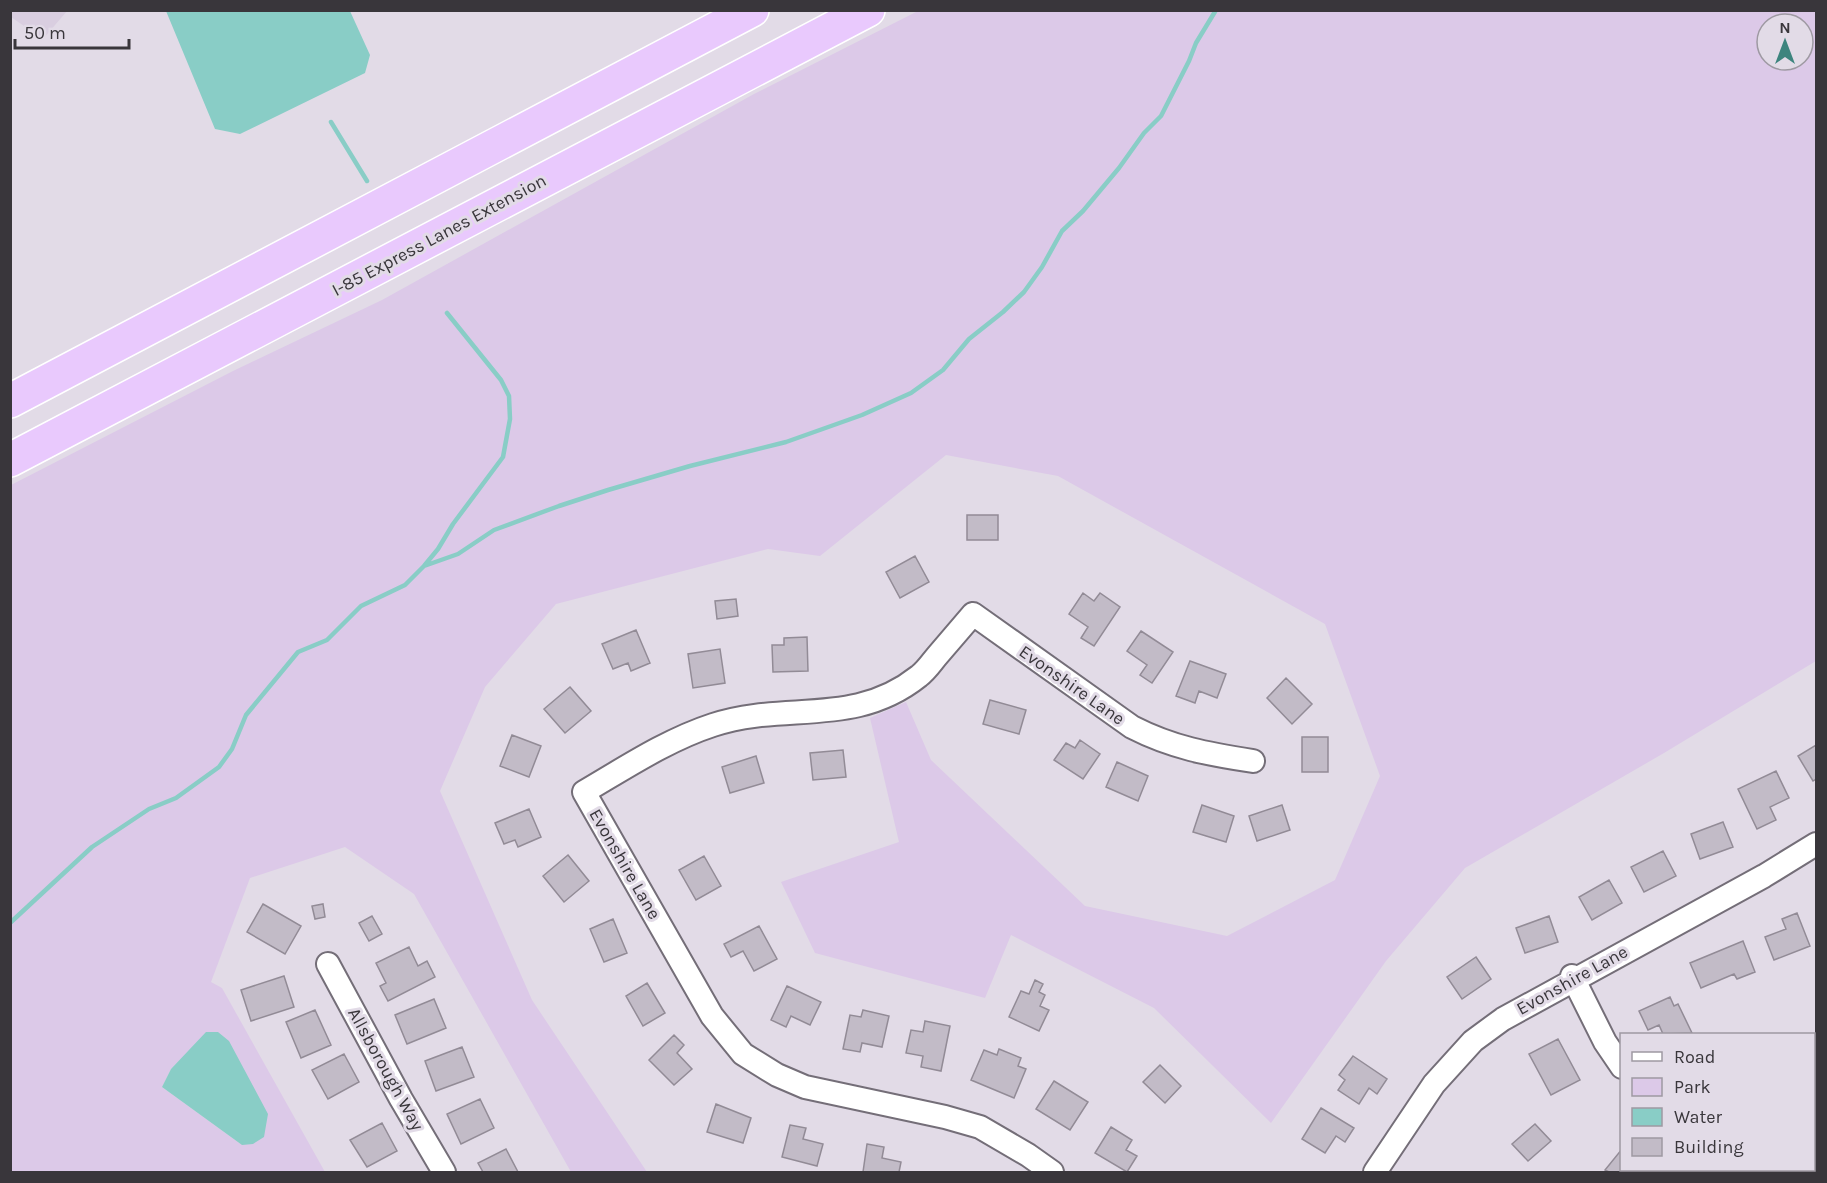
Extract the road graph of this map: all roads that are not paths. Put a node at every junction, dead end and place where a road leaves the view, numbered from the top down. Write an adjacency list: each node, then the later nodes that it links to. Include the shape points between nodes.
1 (752, 10): 3 (highway)
2 (868, 10): 4 (highway, I-85 Express Lanes Extension)
3 (10, 401)
4 (10, 460)
5 (1253, 761): 11 (street, Evonshire Lane, via 1195,752 1132,727 973,614 920,676 889,695 866,705 838,710 768,714 714,724 661,748 584,792 712,1016 743,1054 805,1087 980,1127)
6 (1816, 844): 8 (street, Evonshire Lane)
7 (328, 964): 10 (street, Allsborough Way)
8 (1573, 978): 9 (street); 12 (street, Evonshire Lane, via 1473,1041 1434,1084)
9 (1620, 1064)
10 (444, 1173)
11 (1052, 1173)
12 (1375, 1173)

